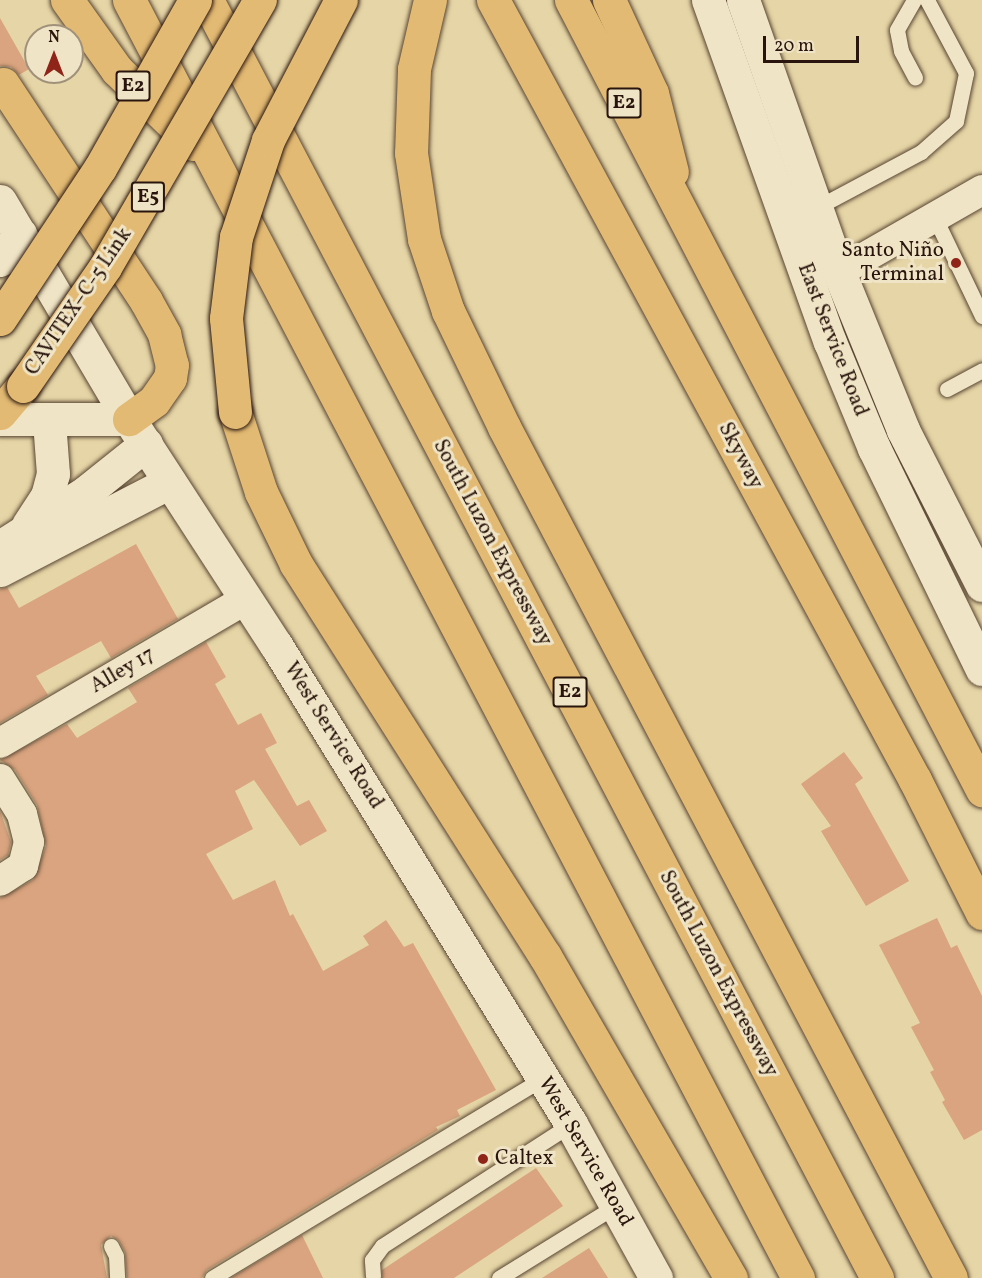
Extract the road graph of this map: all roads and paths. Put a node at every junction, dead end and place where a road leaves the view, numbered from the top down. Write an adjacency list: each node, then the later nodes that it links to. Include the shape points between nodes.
1 (67, 0): 17 (highway, E2, via 117,70)
2 (129, 0): 17 (highway, E2)
3 (195, 0): 27 (highway, bridge, via 100,168)
4 (207, 0): 59 (highway, South Luzon Expressway / E2)
5 (260, 0): 30 (highway, CAVITEX–C-5 Link / E5, bridge, via 105,267)
6 (341, 0): 57 (highway, bridge, via 268,140 244,205 227,288 230,386 261,492 296,564 463,823 628,1094)
7 (430, 0): 60 (highway, via 414,69 411,153 424,239 442,294 504,427)
8 (493, 0): 47 (highway, Skyway, via 915,780)
9 (571, 0): 20 (highway, E2)
10 (609, 0): 20 (highway, E2, via 652,93 665,134)
11 (708, 0): 21 (main road, East Service Road)
12 (743, 0): 21 (main road, East Service Road)
13 (914, 0): 15 (lane, via 897,30 901,51)
14 (927, 0): 21 (lane, via 966,73 956,122 921,152)
15 (915, 77)
16 (3, 84): 34 (highway, via 164,334 172,365 170,378)
17 (212, 162): 58 (highway, E2)
18 (982, 190): 22 (street)
19 (0, 201): 23 (main road, West Service Road)
20 (678, 206): 45 (highway, E2)
21 (801, 213): 25 (main road, East Service Road); 35 (main road, East Service Road)
22 (935, 218): 25 (street); 26 (lane)
23 (20, 234): 24 (main road); 34 (main road, West Service Road)
24 (0, 260)
25 (839, 272): 33 (main road, East Service Road)
26 (982, 316)
27 (0, 319)
28 (982, 370): 29 (lane)
29 (947, 389)
30 (0, 413)
31 (0, 419): 32 (main road)
32 (49, 420): 34 (main road); 37 (main road, via 53,474 47,496)
33 (903, 430): 35 (main road); 40 (main road, East Service Road)
34 (137, 432): 36 (main road, West Service Road); 37 (main road, via 86,492)
35 (874, 448): 42 (main road, East Service Road)
36 (170, 482): 39 (main road); 41 (main road, West Service Road)
37 (27, 526): 38 (main road)
38 (0, 547)
39 (0, 570)
40 (982, 585)
41 (246, 599): 43 (street, Alley 17); 48 (main road, West Service Road)
42 (979, 658)
43 (0, 743)
44 (0, 779): 46 (street, via 22,814 29,842 23,866)
45 (982, 790)
46 (0, 881)
47 (982, 913)
48 (543, 1077): 49 (main road, West Service Road); 54 (lane)
49 (571, 1124): 50 (main road, West Service Road); 52 (lane, via 382,1246 372,1260)
50 (617, 1205): 55 (lane); 56 (main road, West Service Road)
51 (111, 1246): 53 (lane, via 116,1256)
52 (373, 1276)
53 (117, 1278)
54 (212, 1278)
55 (499, 1278)
56 (656, 1278)
57 (731, 1278)
58 (798, 1278)
59 (878, 1278)
60 (951, 1278)

